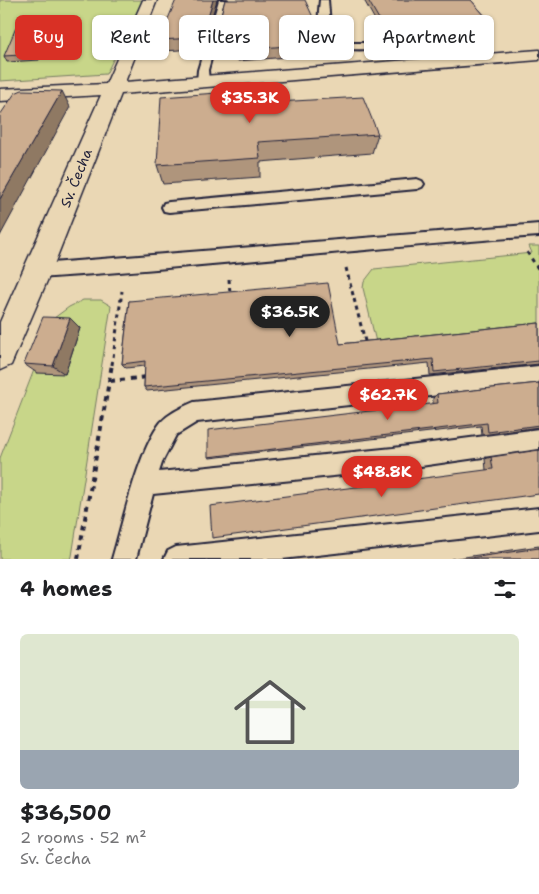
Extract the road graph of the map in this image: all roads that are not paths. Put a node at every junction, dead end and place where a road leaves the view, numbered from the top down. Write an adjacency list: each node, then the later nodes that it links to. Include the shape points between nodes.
1 (150, 0): 7 (street, Sv. Čecha)
2 (223, 0): 6 (lane, via 203,70)
3 (324, 0): 4 (lane, via 326,31 337,42)
4 (364, 46)
5 (539, 55): 6 (street)
6 (203, 82): 7 (street)
7 (112, 89): 8 (street); 12 (street, Sv. Čecha)
8 (0, 95)
9 (417, 184): 10 (lane)
10 (169, 207)
11 (539, 230): 12 (lane)
12 (39, 271): 13 (street, Sv. Čecha)
13 (0, 355)
14 (539, 375): 16 (lane, via 194,412 169,428 153,457)
15 (539, 439): 16 (lane, via 393,459)
16 (146, 484): 18 (lane)
17 (539, 519): 19 (lane)
18 (124, 559)
19 (176, 559)

